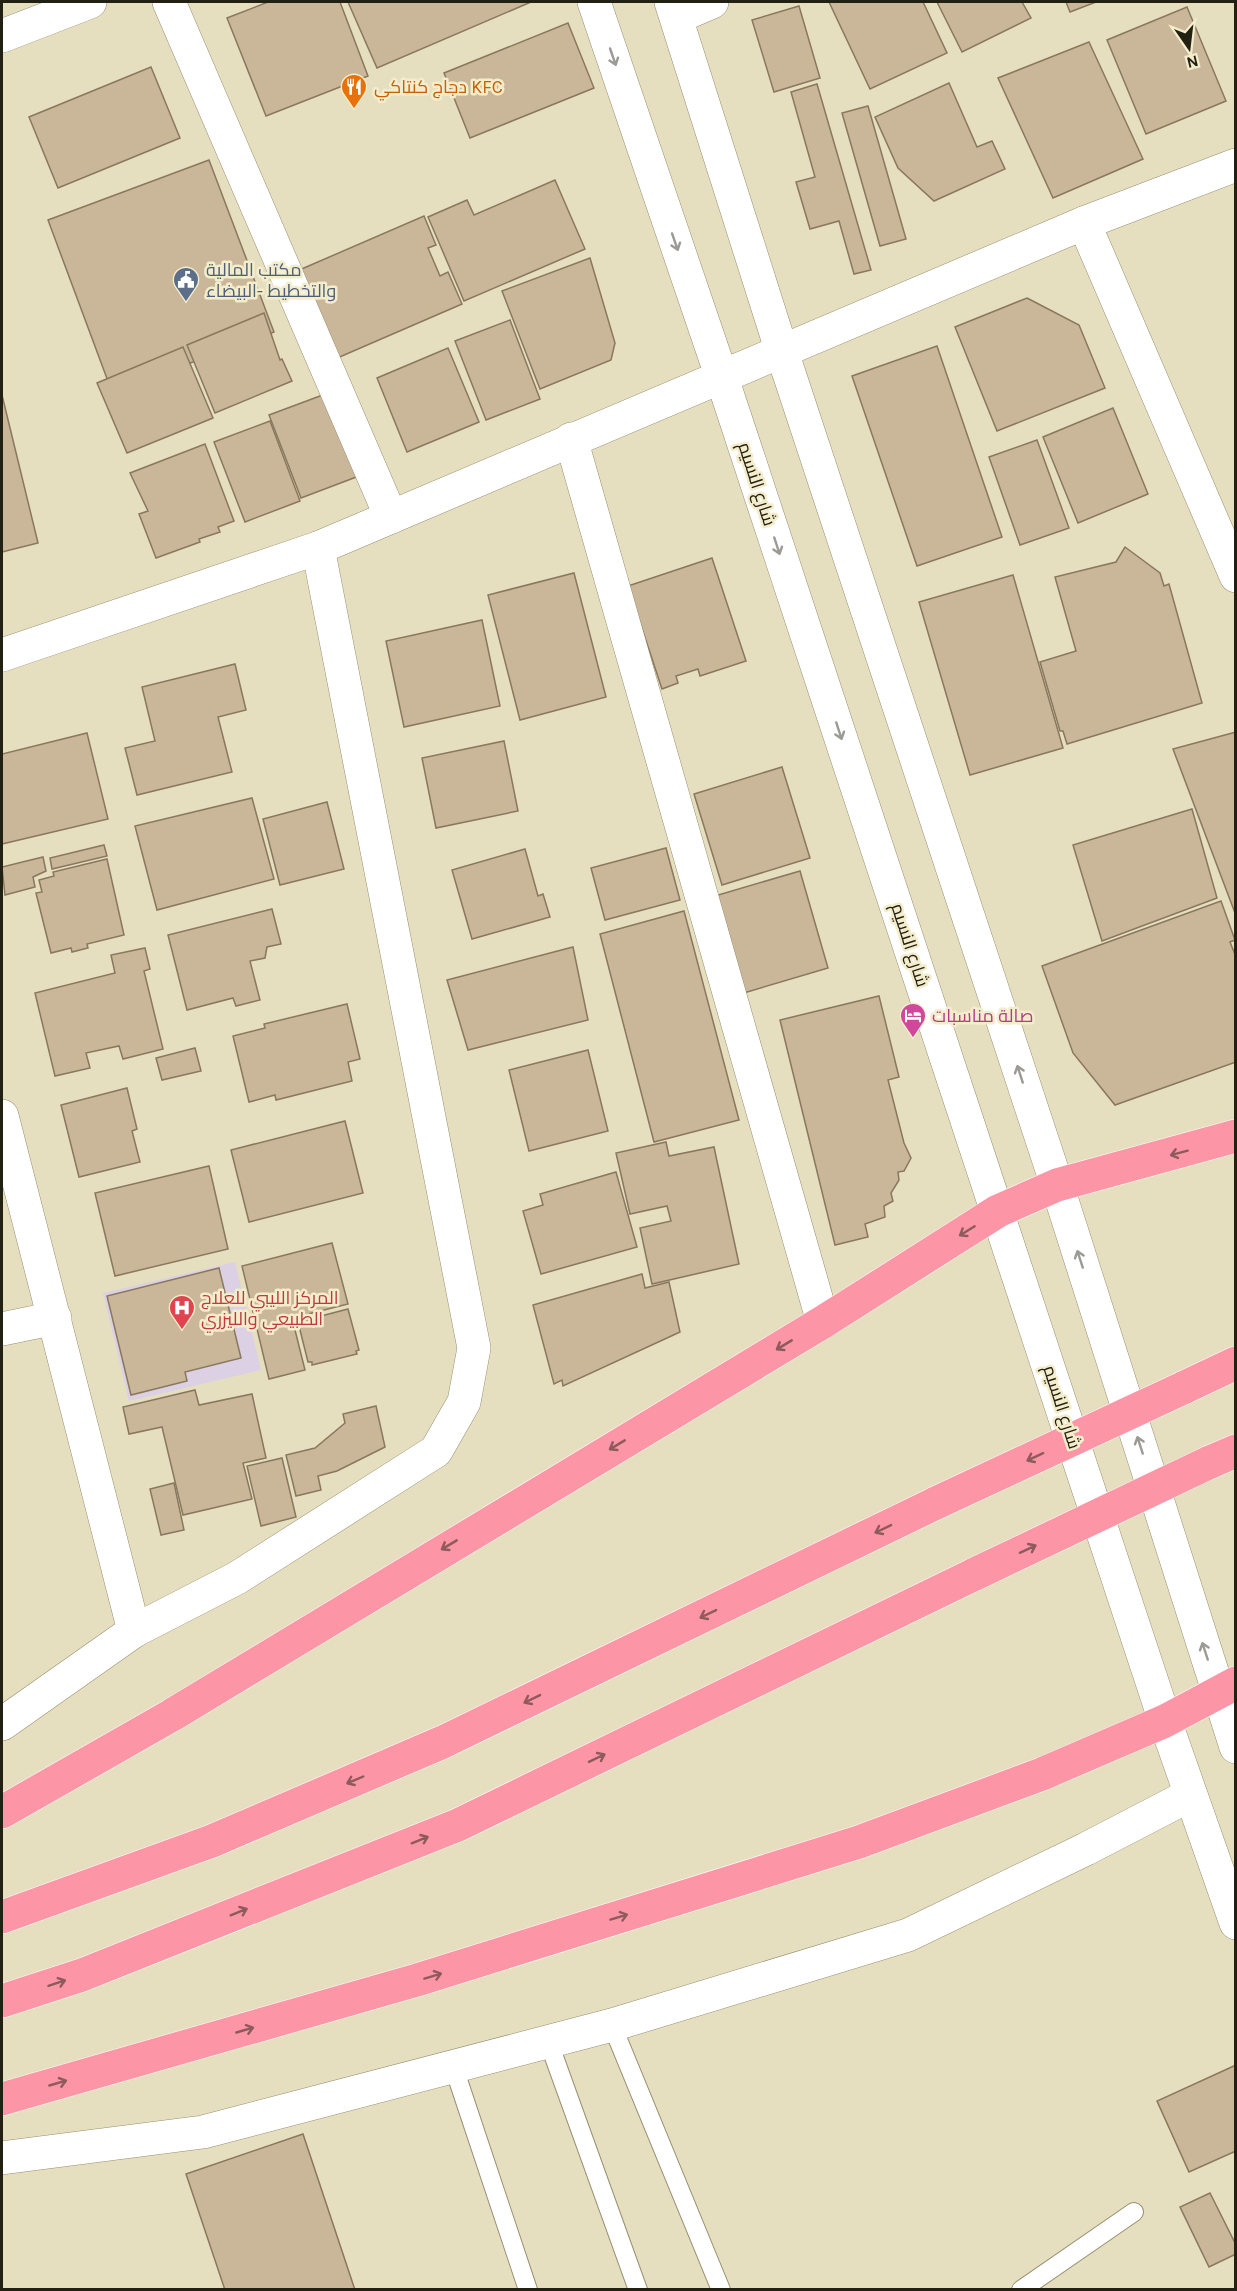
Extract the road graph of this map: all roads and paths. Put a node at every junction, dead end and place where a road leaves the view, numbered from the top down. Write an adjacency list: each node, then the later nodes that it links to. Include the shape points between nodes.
1 (90, 2): 6 (street)
2 (169, 2): 12 (street)
3 (594, 2): 10 (street, شارع النسيم, one-way to 10)
4 (712, 2): 5 (street)
5 (674, 9): 9 (street)
6 (2, 36)
7 (1236, 165): 8 (street)
8 (1084, 224): 9 (street); 14 (street)
9 (782, 352): 10 (street); 18 (street, one-way to 9)
10 (721, 375): 11 (street); 19 (street, شارع النسيم, one-way to 19)
11 (571, 440): 12 (street); 21 (street)
12 (390, 517): 13 (street)
13 (318, 548): 15 (street); 25 (street, via 474,1348 464,1402 436,1451 237,1578)
14 (1236, 576)
15 (2, 655)
16 (3, 1132): 20 (street)
17 (1236, 1136): 18 (highway, one-way to 18)
18 (1057, 1185): 19 (highway); 26 (street, one-way to 18)
19 (998, 1211): 21 (highway, one-way to 21); 27 (street, شارع النسيم)
20 (55, 1318): 22 (street); 25 (street)
21 (823, 1322): 31 (highway, one-way to 31, via 172,1715)
22 (2, 1329)
23 (1236, 1363): 32 (highway, one-way to 32, bridge, via 936,1503 443,1742 212,1841)
24 (1222, 1457): 34 (highway, one-way to 24, bridge, via 82,1975 458,1825)
25 (134, 1631): 28 (street)
26 (1227, 1688): 27 (highway); 29 (street)
27 (1165, 1721): 30 (street, شارع النسيم); 38 (highway, one-way to 27, via 417,1980 859,1842 1042,1774)
28 (2, 1724)
29 (1236, 1747)
30 (1190, 1795): 33 (street, شارع النسيم); 35 (street, via 908,1935)
31 (2, 1812)
32 (2, 1917)
33 (1236, 1923)
34 (2, 2001)
35 (612, 2025): 36 (street); 43 (lane)
36 (549, 2043): 37 (street); 42 (lane)
37 (454, 2068): 39 (street, via 203,2132); 41 (lane)
38 (2, 2099)
39 (2, 2158)
40 (1134, 2212): 44 (lane)
41 (528, 2289)
42 (638, 2289)
43 (721, 2289)
44 (1021, 2289)

